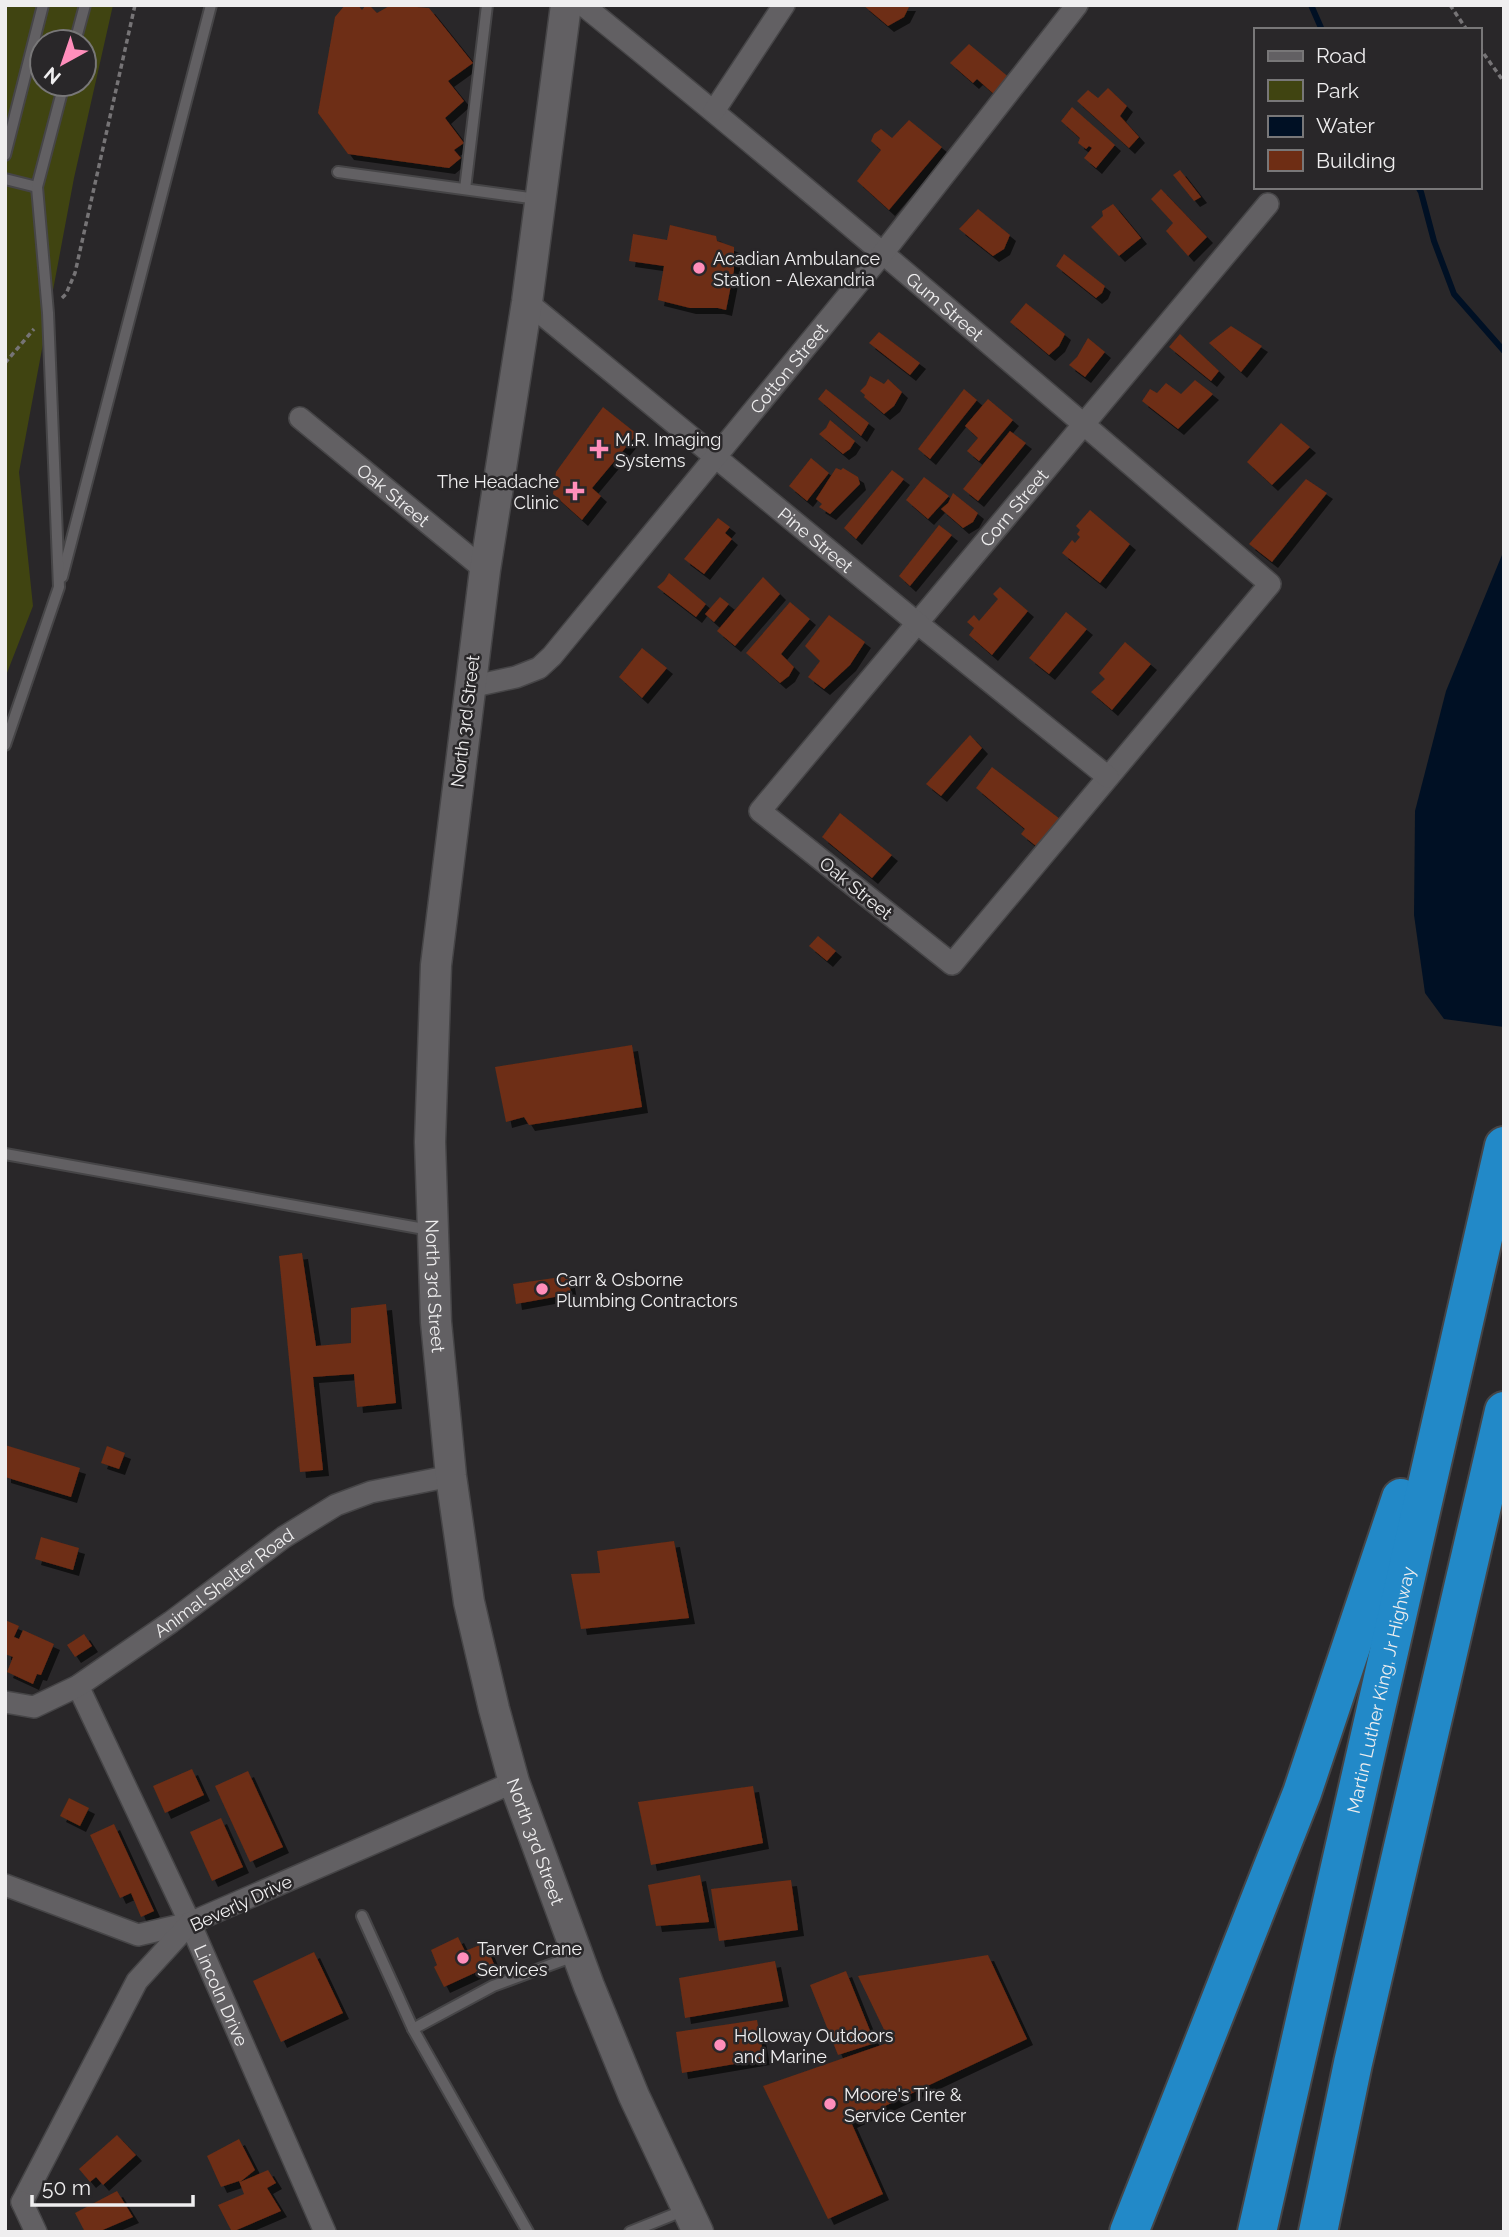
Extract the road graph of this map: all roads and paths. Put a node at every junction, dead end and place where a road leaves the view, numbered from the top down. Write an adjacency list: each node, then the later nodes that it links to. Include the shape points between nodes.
1 (43, 5): 17 (lane)
2 (85, 5): 11 (lane)
3 (135, 5): 26 (path, via 75,273 66,293)
4 (211, 5): 32 (lane)
5 (487, 5): 21 (lane)
6 (566, 5): 22 (main road, North 3rd Street)
7 (583, 5): 16 (street, Gum Street)
8 (784, 5): 16 (street)
9 (1077, 5): 24 (street, Cotton Street)
10 (1450, 5): 12 (path)
11 (79, 28)
12 (1466, 28)
13 (1481, 50): 14 (path)
14 (1504, 82)
15 (60, 98): 20 (lane)
16 (714, 111): 24 (street, Gum Street)
17 (5, 155)
18 (338, 172): 21 (lane)
19 (5, 179): 20 (lane)
20 (37, 187): 26 (lane)
21 (466, 189): 22 (lane)
22 (540, 199): 25 (main road, North 3rd Street)
23 (1268, 204): 29 (street, Corn Street)
24 (883, 253): 29 (street, Gum Street); 30 (street, Cotton Street)
25 (527, 302): 30 (street, Pine Street); 31 (main road, North 3rd Street)
26 (48, 313): 27 (path); 32 (lane)
27 (5, 363)
28 (300, 418): 31 (street, Oak Street)
29 (1084, 425): 33 (street, Corn Street); 36 (street, Gum Street, via 1270,584)
30 (715, 457): 33 (street, Pine Street); 34 (street, Cotton Street, via 552,656 539,668 516,677)
31 (485, 570): 34 (main road, North 3rd Street)
32 (59, 587): 35 (lane)
33 (916, 622): 36 (street, Pine Street); 37 (street, Corn Street)
34 (470, 687): 40 (main road, North 3rd Street, via 436,965)
35 (5, 745)
36 (1108, 777): 37 (street, Oak Street, via 952,964)
37 (760, 811)
38 (1504, 1146): 41 (highway, Martin Luther King, Jr Highway)
39 (5, 1154): 40 (lane)
40 (432, 1230): 43 (main road, North 3rd Street)
41 (1463, 1318): 58 (highway, via 1302,1793); 59 (highway, Martin Luther King, Jr Highway)
42 (1504, 1411): 60 (highway)
43 (451, 1476): 44 (street, Animal Shelter Road, via 371,1492 336,1505 284,1537); 46 (main road, North 3rd Street, via 469,1602)
44 (78, 1686): 45 (street, Animal Shelter Road, via 34,1707); 49 (street, Lincoln Drive)
45 (5, 1702)
46 (514, 1782): 49 (street, Beverly Drive); 50 (main road, North 3rd Street)
47 (5, 1885): 49 (street, via 138,1935)
48 (362, 1916): 51 (lane)
49 (190, 1923): 52 (street, Beverly Drive, via 137,1981); 55 (street, Lincoln Drive)
50 (578, 1955): 51 (lane, via 493,1986); 53 (main road, North 3rd Street, via 634,2096)
51 (413, 2029): 56 (lane)
52 (14, 2204): 54 (street)
53 (693, 2220): 57 (lane)
54 (36, 2232)
55 (325, 2232)
56 (528, 2232)
57 (631, 2232)
58 (1129, 2232)
59 (1257, 2232)
60 (1318, 2232)

